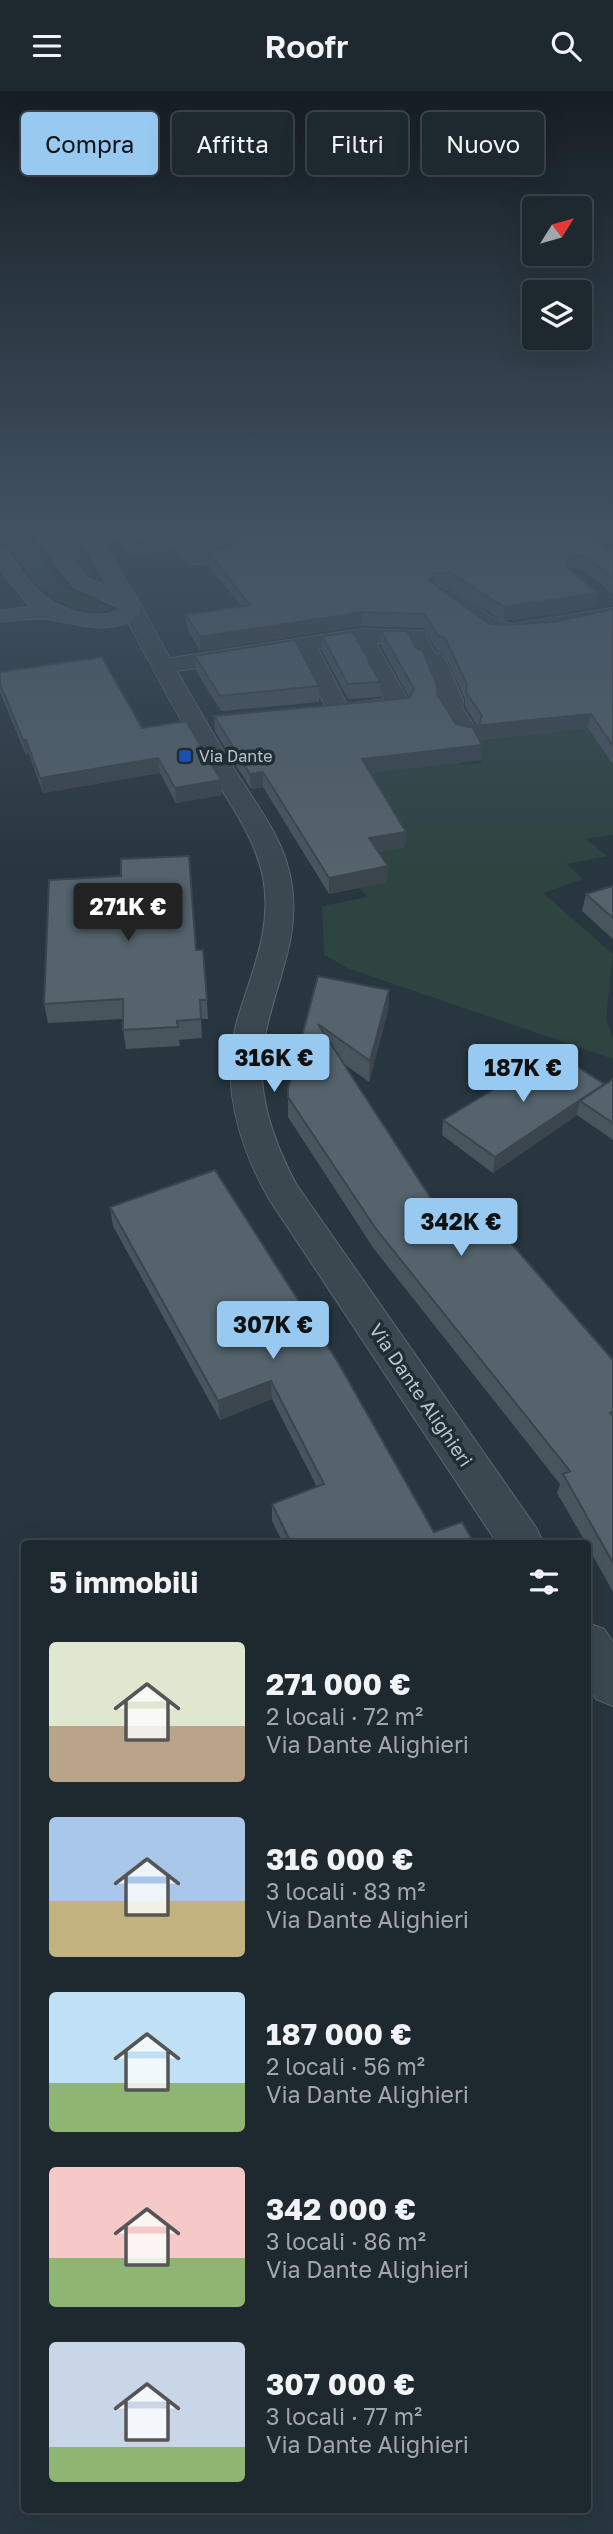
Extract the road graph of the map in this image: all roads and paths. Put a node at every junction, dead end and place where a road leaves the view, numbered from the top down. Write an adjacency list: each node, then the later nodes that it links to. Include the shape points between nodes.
1 (152, 645): 6 (street, Via Dante Alighieri)
2 (298, 645): 6 (street)
3 (305, 645): 7 (street)
4 (366, 645): 7 (street, via 399,705)
5 (420, 645): 9 (street, via 425,656 434,659 452,700 450,707)
6 (164, 666): 10 (street, Via Dante Alighieri, via 208,721 277,874 282,912 276,955 248,1043 246,1072 250,1111 266,1160)
7 (338, 710): 8 (street)
8 (312, 713)
9 (466, 732)
10 (520, 1540)
11 (591, 1650): 12 (street)
12 (613, 1683)

